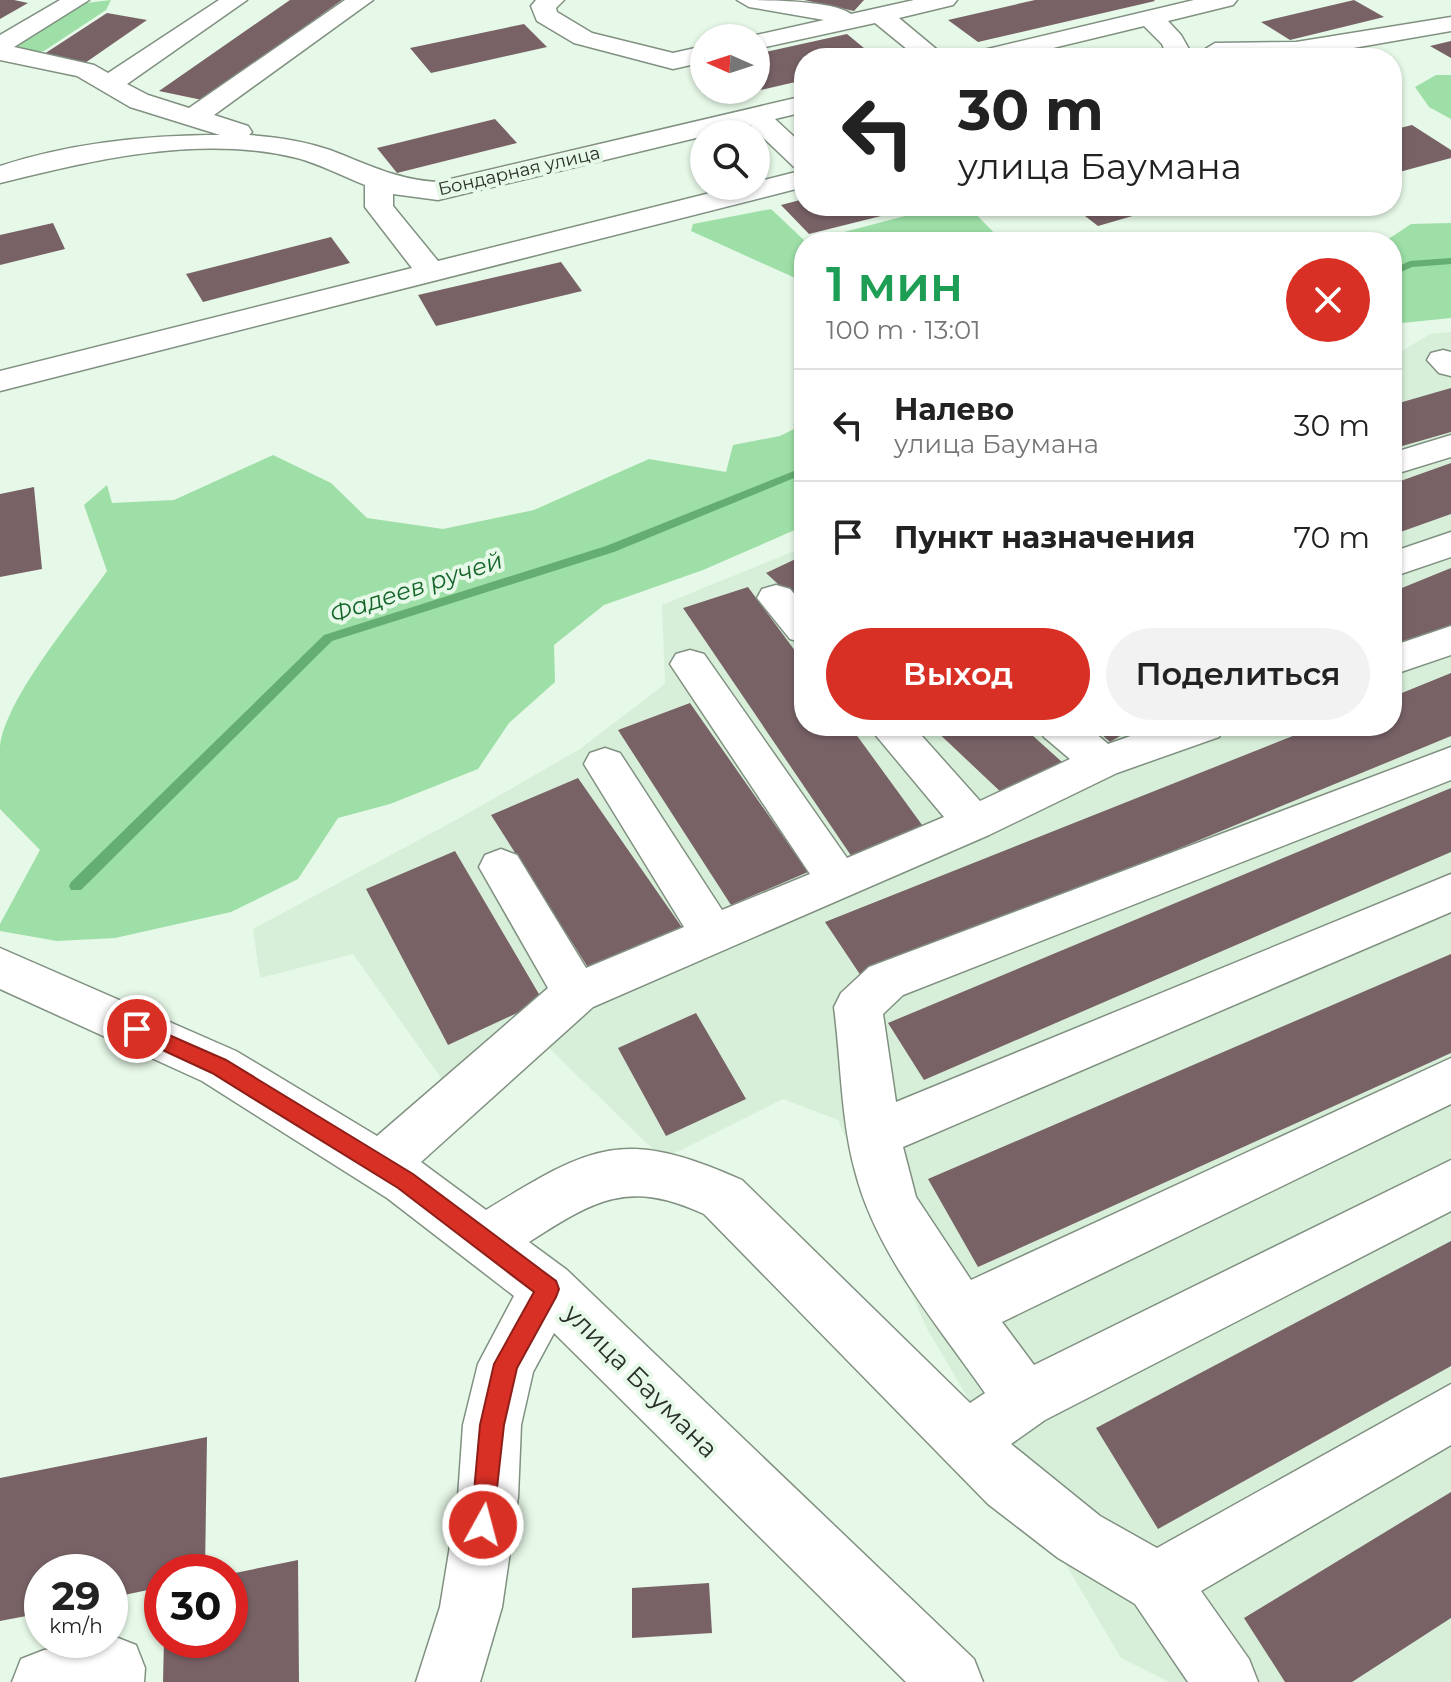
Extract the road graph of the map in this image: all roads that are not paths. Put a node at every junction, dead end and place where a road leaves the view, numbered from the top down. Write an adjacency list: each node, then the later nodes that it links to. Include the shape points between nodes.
1 (77, 0): 12 (street)
2 (235, 0): 20 (street)
3 (361, 0): 23 (street)
4 (552, 0): 19 (street, via 543,6 546,16 583,38 673,61)
5 (749, 0): 8 (street)
6 (945, 0): 8 (street)
7 (1225, 0): 9 (street)
8 (871, 16): 11 (street); 14 (street)
9 (1149, 18): 15 (street); 16 (street)
10 (1451, 24): 13 (street)
11 (770, 39)
12 (0, 45)
13 (1364, 47): 17 (street)
14 (919, 48)
15 (1022, 48)
16 (1176, 48)
17 (1341, 48)
18 (0, 52): 20 (street, via 85,70)
19 (690, 57)
20 (109, 84): 23 (street, via 127,98)
21 (794, 106): 22 (street, Бондарная улица)
22 (756, 116): 25 (street); 28 (street, Бондарная улица, via 438,191 407,191)
23 (194, 117): 24 (street, via 232,129)
24 (248, 142): 26 (street, Бондарная улица, via 82,154); 28 (street, Бондарная улица, via 305,151)
25 (794, 152)
26 (0, 175)
27 (794, 181): 29 (street)
28 (379, 183): 29 (street, via 379,207)
29 (431, 272): 30 (street)
30 (0, 381)
31 (1451, 446): 32 (street)
32 (1402, 461)
33 (1451, 544): 34 (street)
34 (1402, 561)
35 (776, 598): 36 (street)
36 (794, 619)
37 (1451, 640): 38 (street)
38 (1402, 657)
39 (690, 664): 48 (street)
40 (898, 736): 46 (street)
41 (1071, 736): 43 (street)
42 (1176, 736): 43 (street)
43 (1102, 762): 46 (street)
44 (1451, 763): 54 (street, via 886,981 858,1007)
45 (605, 764): 50 (street)
46 (974, 823): 48 (street)
47 (501, 867): 52 (street)
48 (839, 881): 50 (street)
49 (1451, 892): 54 (street)
50 (714, 936): 52 (street)
51 (0, 968): 55 (street, улица Баумана, via 219,1066)
52 (576, 993): 55 (street)
53 (1451, 1080): 59 (street)
54 (874, 1135): 59 (street, via 893,1208)
55 (380, 1166): 57 (street, улица Баумана)
56 (1451, 1184): 60 (street)
57 (487, 1239): 58 (street, улица Баумана); 62 (street, via 593,1175 637,1169 686,1177 723,1197)
58 (548, 1289): 66 (street, via 506,1364 492,1425 488,1497 471,1607); 67 (street, улица Баумана)
59 (963, 1312): 60 (street)
60 (1025, 1400): 62 (street)
61 (1451, 1413): 63 (street)
62 (964, 1441): 63 (street, via 1079,1537)
63 (1157, 1582): 68 (street)
64 (44, 1682): 65 (street, via 113,1668)
65 (112, 1682)
66 (448, 1682)
67 (951, 1682)
68 (1226, 1682)

